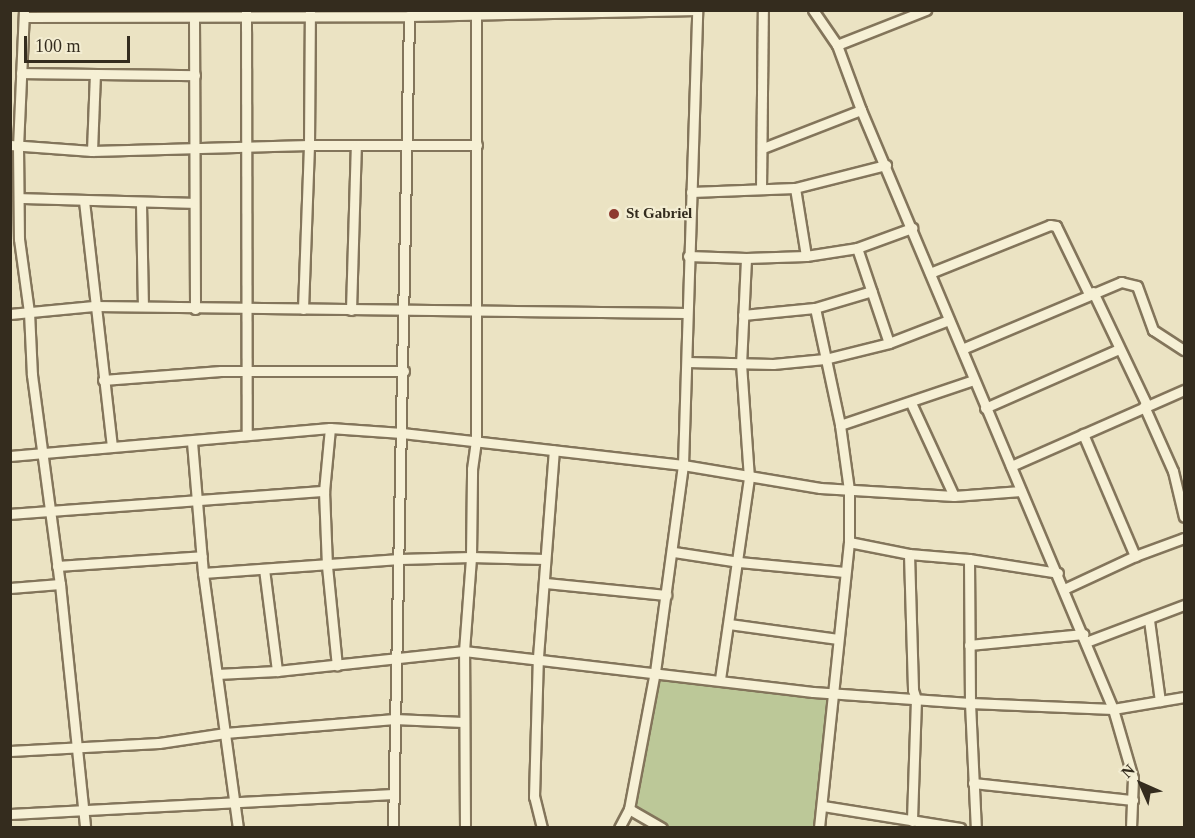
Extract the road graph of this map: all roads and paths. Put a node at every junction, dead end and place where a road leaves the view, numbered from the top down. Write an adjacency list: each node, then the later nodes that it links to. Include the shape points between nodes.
1 (697, 10): 5 (street); 29 (street)
2 (763, 10): 23 (street)
3 (813, 10): 12 (street)
4 (926, 10): 12 (street)
5 (635, 11): 8 (street)
6 (246, 13): 7 (street); 11 (street); 22 (street)
7 (310, 13): 10 (street); 19 (street)
8 (476, 13): 10 (street); 17 (street)
9 (24, 14): 11 (street); 13 (street)
10 (409, 16): 21 (street)
11 (194, 18): 15 (street)
12 (837, 45): 16 (street)
13 (21, 73): 14 (street); 18 (street)
14 (96, 74): 15 (street); 25 (street)
15 (195, 75): 24 (street)
16 (861, 110): 23 (street); 26 (street)
17 (477, 145): 21 (street); 51 (street)
18 (14, 146): 25 (street); 30 (street)
19 (309, 146): 20 (street); 22 (street); 47 (street)
20 (356, 146): 21 (street); 49 (street)
21 (406, 147): 50 (street)
22 (245, 148): 24 (street); 46 (street)
23 (763, 148): 28 (street)
24 (196, 149): 25 (street); 32 (street)
25 (92, 151)
26 (886, 165): 27 (street); 34 (street)
27 (795, 188): 28 (street); 38 (street)
28 (761, 189): 29 (street)
29 (691, 192): 37 (street)
30 (19, 198): 31 (street); 35 (street)
31 (84, 201): 33 (street); 43 (street)
32 (193, 203): 33 (street); 45 (street)
33 (141, 204): 44 (street)
34 (912, 228): 36 (street); 40 (street)
35 (15, 238): 52 (street)
36 (856, 248): 38 (street); 41 (street)
37 (688, 256): 39 (street); 53 (street)
38 (806, 256): 39 (street)
39 (746, 258): 55 (street)
40 (930, 273): 42 (street, via 1050,225 1056,226); 56 (street)
41 (872, 291): 48 (street); 57 (street)
42 (1091, 293): 58 (street); 59 (street); 60 (street, via 1121,282 1137,286 1149,325)
43 (94, 306): 44 (street); 52 (street); 66 (street)
44 (143, 306): 45 (street)
45 (195, 309): 46 (street)
46 (247, 309): 47 (street); 64 (street)
47 (303, 309): 49 (street)
48 (815, 309): 55 (street); 61 (street)
49 (351, 310): 50 (street)
50 (405, 311): 51 (street); 65 (street)
51 (476, 311): 53 (street); 77 (street)
52 (29, 312): 54 (street); 81 (street, via 32,375)
53 (687, 313): 62 (street)
54 (10, 314)
55 (743, 315): 63 (street)
56 (949, 320): 57 (street); 58 (street)
57 (889, 343): 61 (street)
58 (962, 349): 67 (street)
59 (1119, 349): 70 (street); 71 (street)
60 (1185, 350)
61 (825, 359): 63 (street); 72 (street)
62 (687, 362): 63 (street); 83 (street)
63 (741, 364): 85 (street)
64 (246, 371): 65 (street); 66 (street); 76 (street)
65 (404, 371): 74 (street)
66 (103, 380): 79 (street)
67 (974, 380): 69 (street); 71 (street)
68 (1185, 390): 70 (street)
69 (911, 403): 72 (street); 89 (street)
70 (1146, 406): 75 (street); 93 (street, via 1173,471)
71 (985, 408): 84 (street)
72 (840, 425): 86 (street)
73 (330, 428): 74 (street); 76 (street); 87 (street)
74 (402, 433): 77 (street); 101 (street)
75 (1083, 434): 84 (street); 99 (street)
76 (247, 435): 78 (street)
77 (476, 440): 80 (street); 100 (street)
78 (192, 442): 79 (street); 90 (street)
79 (112, 446): 81 (street)
80 (554, 451): 83 (street); 102 (street)
81 (44, 454): 82 (street); 91 (street)
82 (10, 456)
83 (683, 465): 85 (street); 96 (street)
84 (1011, 466): 88 (street)
85 (749, 478): 86 (street); 104 (street)
86 (849, 490): 89 (street); 95 (street)
87 (324, 491): 90 (street); 106 (street)
88 (1021, 491): 89 (street); 110 (street)
89 (954, 496)
90 (196, 500): 91 (street); 98 (street)
91 (50, 511): 92 (street); 105 (street)
92 (10, 514)
93 (1185, 518)
94 (1185, 538): 99 (street)
95 (849, 542): 97 (street); 108 (street)
96 (674, 552): 104 (street); 115 (street)
97 (909, 554): 103 (street); 132 (street)
98 (202, 556): 105 (street); 109 (street)
99 (1135, 556): 114 (street)
100 (471, 557): 101 (street); 102 (street); 122 (street)
101 (400, 559): 106 (street); 124 (street)
102 (545, 559): 112 (street)
103 (969, 559): 110 (street); 121 (street)
104 (739, 562): 108 (street); 118 (street)
105 (57, 566): 111 (street)
106 (327, 566): 107 (street); 125 (street)
107 (264, 569): 109 (street); 126 (street)
108 (845, 572): 120 (street)
109 (203, 573): 128 (street)
110 (1058, 573): 114 (street)
111 (60, 584): 113 (street); 139 (street)
112 (545, 584): 115 (street); 123 (street)
113 (10, 588)
114 (1064, 589): 119 (street)
115 (666, 595): 127 (street)
116 (1185, 605): 117 (street)
117 (1149, 620): 119 (street); 133 (street)
118 (729, 624): 120 (street); 129 (street)
119 (1084, 638): 121 (street); 135 (street)
120 (838, 639): 130 (street)
121 (969, 645): 134 (street)
122 (464, 651): 123 (street); 124 (street); 137 (street)
123 (538, 657): 127 (street); 154 (street, via 534,797)
124 (397, 660): 125 (street); 136 (street)
125 (337, 666): 126 (street)
126 (277, 671): 128 (street)
127 (655, 672): 129 (street); 146 (street)
128 (218, 674): 138 (street)
129 (720, 680): 130 (street)
130 (831, 693): 132 (street); 145 (street)
131 (1185, 697): 133 (street)
132 (916, 699): 134 (street); 149 (street)
133 (1160, 701): 135 (street)
134 (970, 703): 135 (street); 141 (street)
135 (1113, 709): 143 (street, via 1133,778)
136 (394, 719): 137 (street); 138 (street); 142 (street)
137 (463, 722): 153 (street)
138 (225, 734): 139 (street, via 159,743); 144 (street)
139 (78, 747): 140 (street); 147 (street)
140 (10, 751)
141 (973, 783): 143 (street); 159 (street)
142 (393, 794): 144 (street); 152 (street)
143 (1133, 800): 160 (street)
144 (235, 802): 147 (street); 151 (street)
145 (823, 806): 149 (street); 157 (street)
146 (629, 809): 155 (street); 156 (street)
147 (83, 810): 148 (street); 150 (street)
148 (10, 814)
149 (912, 821): 158 (street)
150 (85, 828)
151 (238, 828)
152 (393, 828)
153 (465, 828)
154 (542, 828)
155 (619, 828)
156 (662, 828)
157 (819, 828)
158 (960, 828)
159 (976, 828)
160 (1131, 828)

